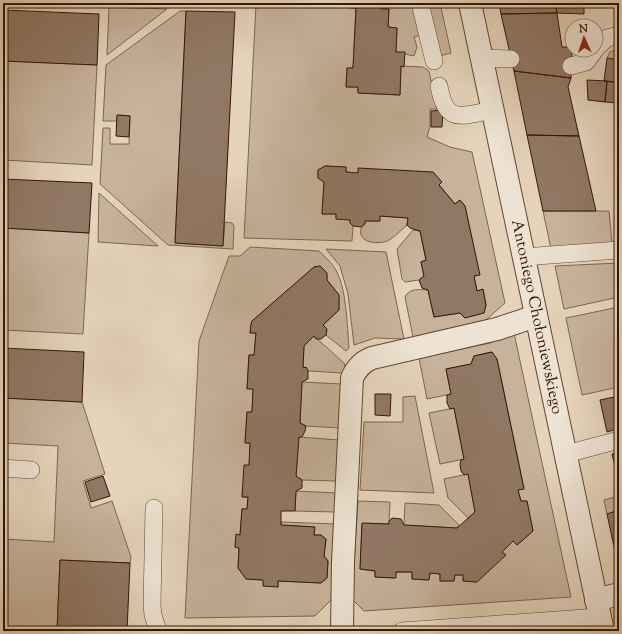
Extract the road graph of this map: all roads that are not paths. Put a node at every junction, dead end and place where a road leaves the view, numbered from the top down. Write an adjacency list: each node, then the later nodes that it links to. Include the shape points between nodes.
1 (420, 3): 8 (lane)
2 (470, 3): 5 (street, Antoniego Chołoniewskiego)
3 (619, 35): 4 (lane)
4 (604, 41)
5 (481, 58): 7 (lane); 11 (street, Antoniego Chołoniewskiego)
6 (589, 58): 9 (lane, via 586,62)
7 (511, 59)
8 (434, 61)
9 (571, 66)
10 (439, 86): 11 (lane, via 444,107 453,114 464,116)
11 (492, 110): 13 (street, Antoniego Chołoniewskiego)
12 (619, 250): 13 (lane)
13 (523, 257): 14 (street, Antoniego Chołoniewskiego)
14 (536, 316): 16 (street, Antoniego Chołoniewskiego); 22 (street, via 497,329 372,358 356,370 352,378)
15 (619, 440): 16 (lane)
16 (566, 454): 20 (street, Antoniego Chołoniewskiego)
17 (3, 468): 18 (lane)
18 (31, 470)
19 (154, 508): 21 (lane, via 152,605)
20 (609, 606): 23 (lane)
21 (158, 631)
22 (342, 631)
23 (402, 631)

